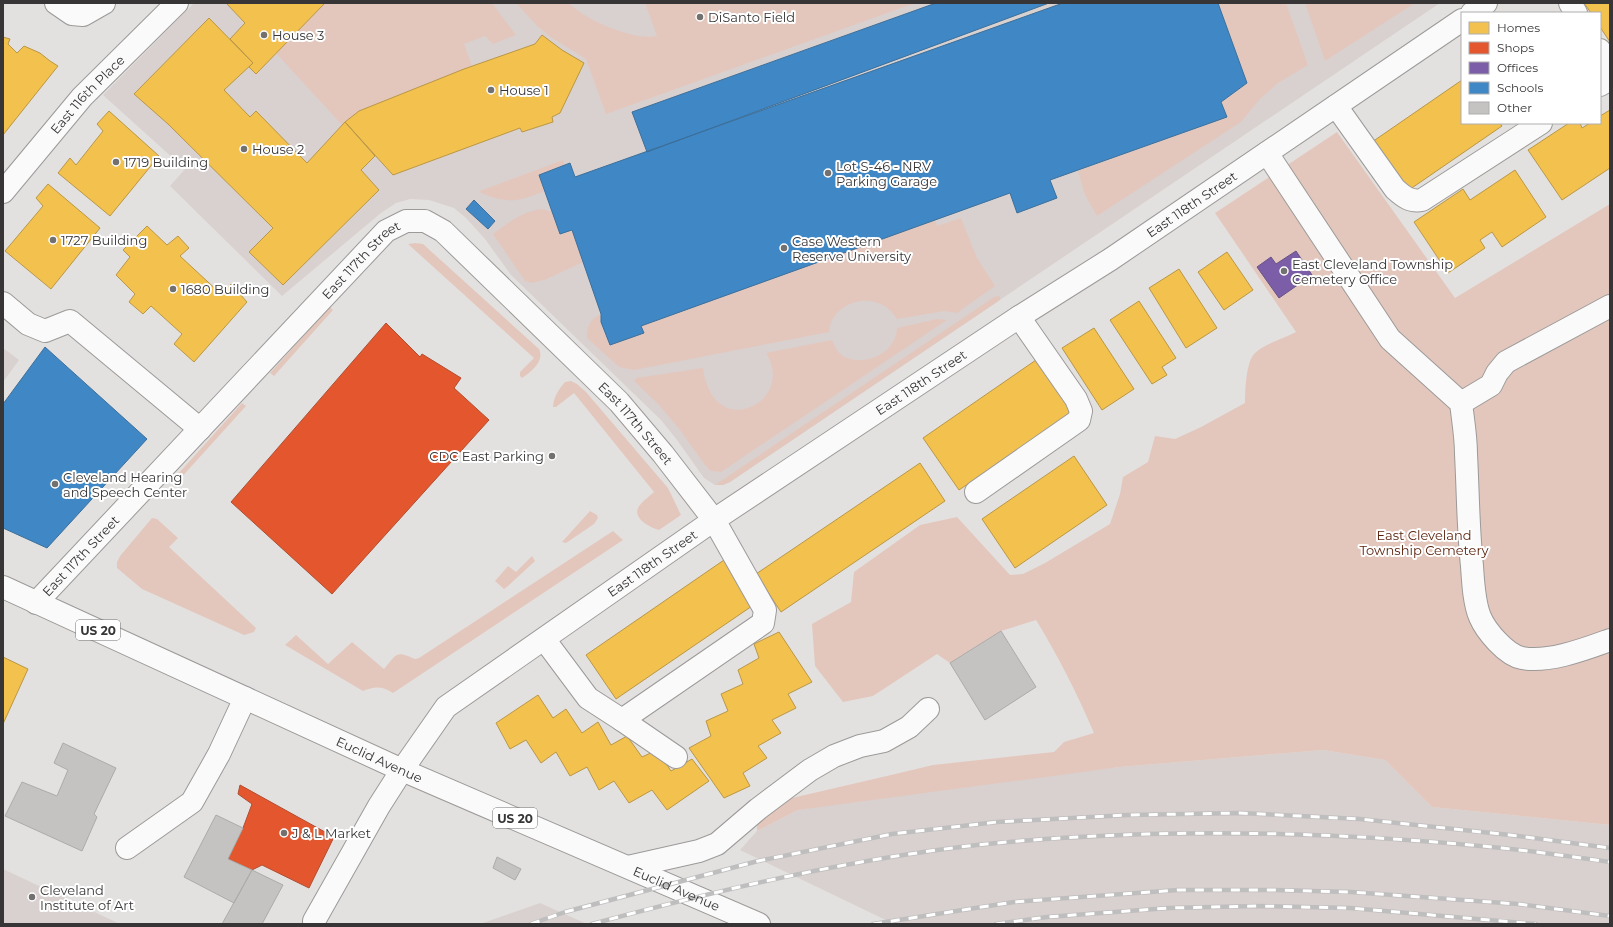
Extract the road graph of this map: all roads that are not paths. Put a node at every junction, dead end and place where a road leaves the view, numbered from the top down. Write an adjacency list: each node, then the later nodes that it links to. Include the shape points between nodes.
1 (56, 3): 2 (street, via 72,14 83,15)
2 (104, 3)
3 (177, 3): 14 (street, East 116th Place, via 82,97)
4 (1486, 3): 6 (street)
5 (1570, 3): 7 (street)
6 (1473, 12)
7 (1575, 12)
8 (1461, 21): 11 (street, East 118th Street)
9 (1601, 53): 10 (street, via 1608,71)
10 (1601, 84)
11 (1336, 106): 12 (street, via 1395,189 1403,197 1414,201 1422,200); 13 (street, East 118th Street)
12 (1539, 124)
13 (1267, 153): 17 (street, East 118th Street, via 1111,259); 18 (street, via 1390,339)
14 (3, 192)
15 (3, 303): 19 (street, via 28,324 45,331 70,321)
16 (1610, 306): 18 (street, via 1506,362 1491,385)
17 (1019, 317): 20 (street, via 1076,399 1081,411 1079,420); 21 (street, East 118th Street)
18 (1460, 403): 25 (street, via 1466,453 1469,537 1475,593 1480,616 1492,635 1506,650 1521,658 1548,658)
19 (200, 429): 21 (street, East 117th Street, via 386,231 406,221 425,221 443,231 619,402 664,454); 23 (street, East 117th Street)
20 (976, 492)
21 (714, 520): 24 (street, East 118th Street); 28 (street, East 117th Street, via 764,610 763,623)
22 (3, 587): 23 (street, Euclid Avenue / US 20)
23 (36, 603): 26 (street, Euclid Avenue / US 20)
24 (544, 639): 28 (street, via 588,698); 30 (street, East 118th Street, via 446,707)
25 (1610, 640)
26 (245, 698): 30 (street, Euclid Avenue / US 20); 31 (street, via 219,754 192,802)
27 (928, 709): 32 (street, via 909,727 884,741 860,746 834,756 810,770 717,844 699,851)
28 (622, 720): 29 (street)
29 (676, 757)
30 (402, 770): 32 (street, Euclid Avenue / US 20); 33 (street, East 118th Street)
31 (127, 848)
32 (628, 867): 34 (street, Euclid Avenue / US 20)
33 (314, 922)
34 (759, 924)

